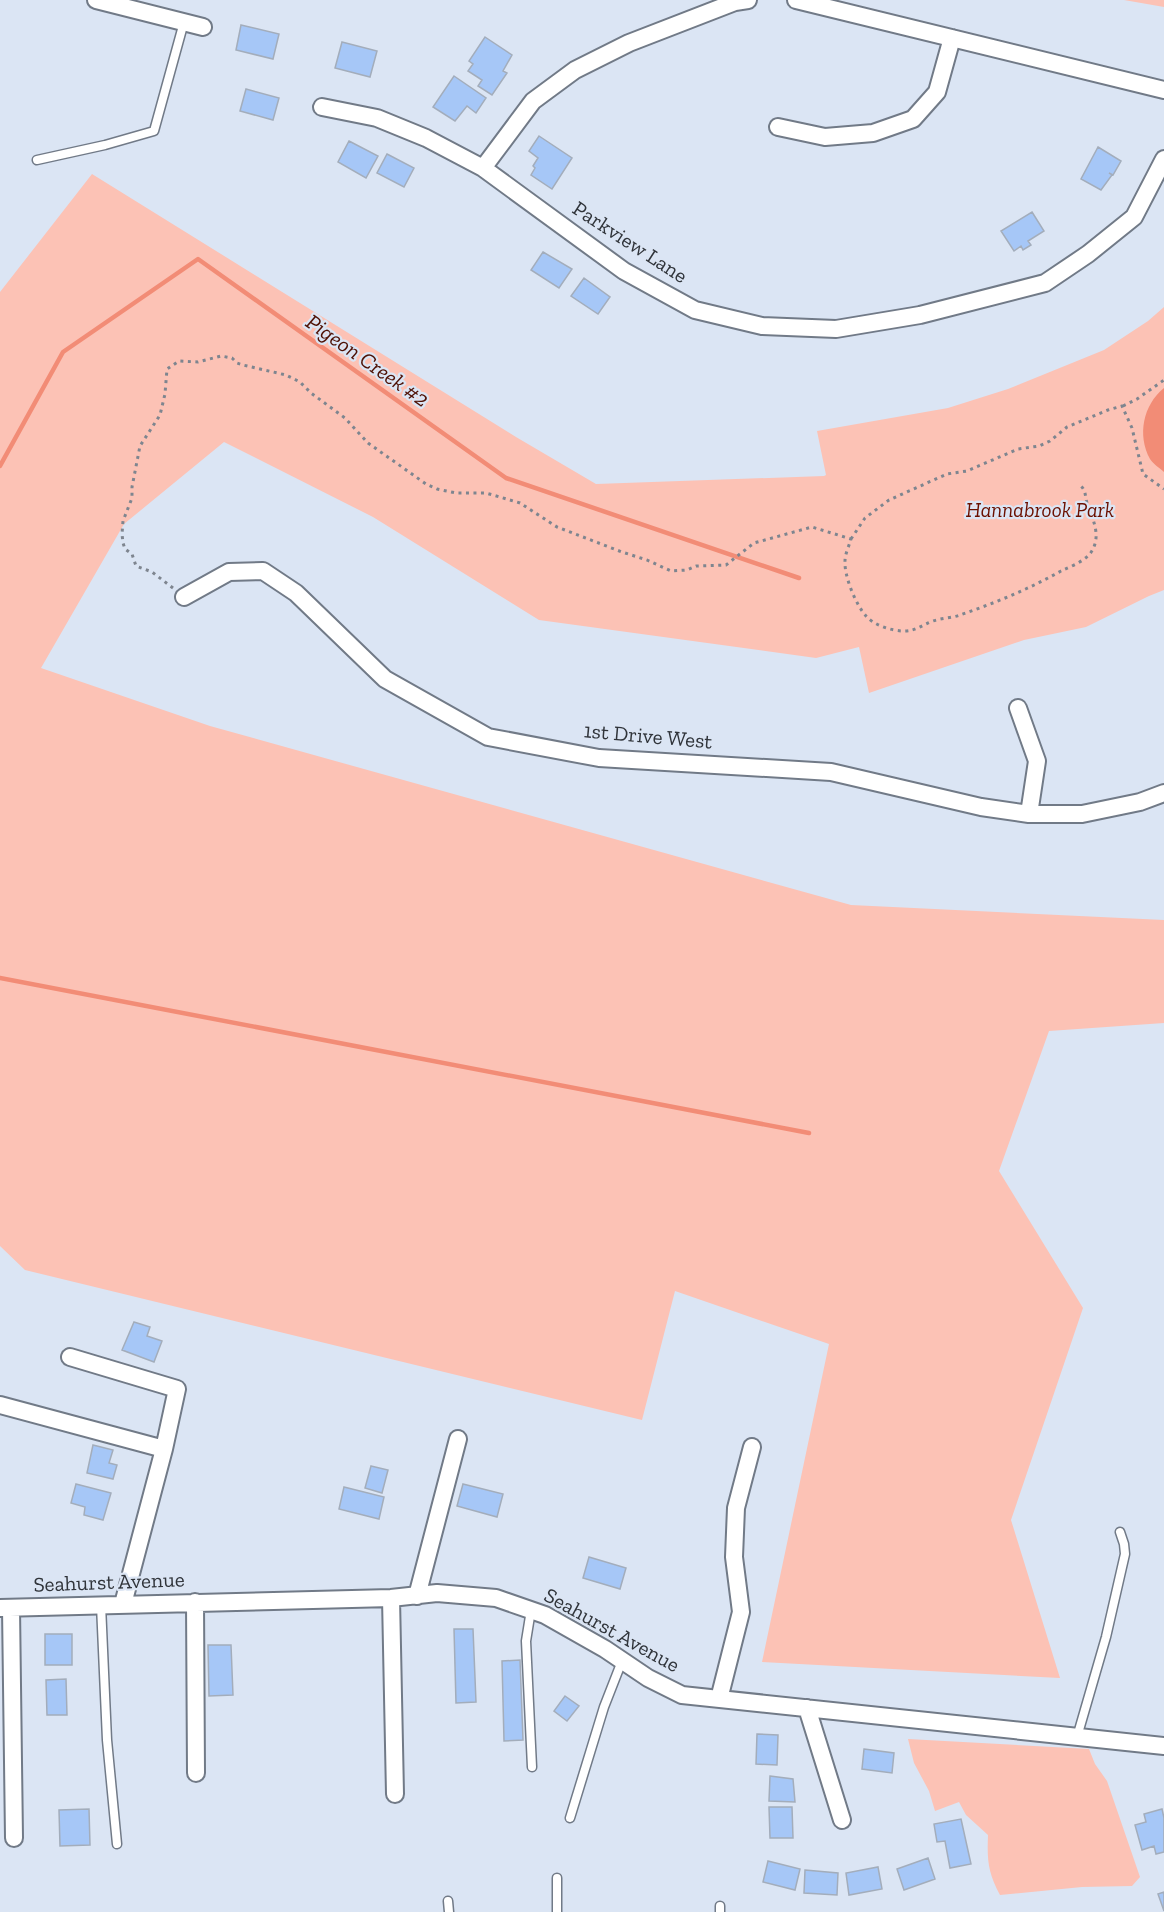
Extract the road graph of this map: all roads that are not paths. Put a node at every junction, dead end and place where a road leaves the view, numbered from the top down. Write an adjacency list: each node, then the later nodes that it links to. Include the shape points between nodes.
1 (96, 0): 4 (street)
2 (748, 0): 12 (street, via 669,27 575,69 533,100)
3 (796, 0): 6 (street)
4 (184, 22): 5 (street); 11 (lane, via 154,131)
5 (203, 27)
6 (952, 38): 7 (street); 9 (street, via 937,92 913,119 873,133 825,137)
7 (1164, 90)
8 (322, 107): 12 (street, Parkview Lane, via 376,118 426,138)
9 (778, 128)
10 (1164, 159): 12 (street, Parkview Lane, via 1134,217 1045,283 920,315 836,329 762,326 695,310 624,271)
11 (37, 160)
12 (483, 168)
13 (184, 597): 16 (street, 1st Drive West, via 229,572 263,571 296,593 385,679 488,737 599,758 831,772 981,807)
14 (1018, 708): 16 (street, via 1037,761)
15 (1164, 793): 16 (street, 1st Drive West, via 1082,814)
16 (1029, 814)
17 (70, 1357): 21 (street, via 177,1389)
18 (0, 1405): 21 (street)
19 (458, 1438): 23 (street)
20 (752, 1447): 31 (street, via 736,1509 734,1557 741,1612)
21 (164, 1449): 26 (street)
22 (1120, 1532): 33 (lane, via 1125,1554)
23 (417, 1596): 24 (street, Seahurst Avenue); 29 (street, Seahurst Avenue, via 437,1593 496,1598)
24 (391, 1598): 25 (street, Seahurst Avenue); 37 (street)
25 (195, 1602): 26 (street, Seahurst Avenue); 36 (street)
26 (123, 1604): 27 (street, Seahurst Avenue)
27 (101, 1605): 28 (street, Seahurst Avenue); 41 (lane, via 107,1740)
28 (5, 1608): 40 (street)
29 (531, 1610): 30 (street, Seahurst Avenue); 35 (lane, via 526,1641)
30 (622, 1660): 31 (street, Seahurst Avenue, via 682,1695); 38 (lane)
31 (719, 1699): 32 (street, Seahurst Avenue)
32 (807, 1708): 33 (street, Seahurst Avenue); 39 (street)
33 (1077, 1737): 34 (street, Seahurst Avenue)
34 (1164, 1746)
35 (532, 1767)
36 (196, 1773)
37 (395, 1794)
38 (570, 1818)
39 (842, 1820)
40 (14, 1838)
41 (117, 1844)
42 (557, 1878): 45 (lane)
43 (448, 1901): 44 (lane)
44 (449, 1912)
45 (557, 1912)

